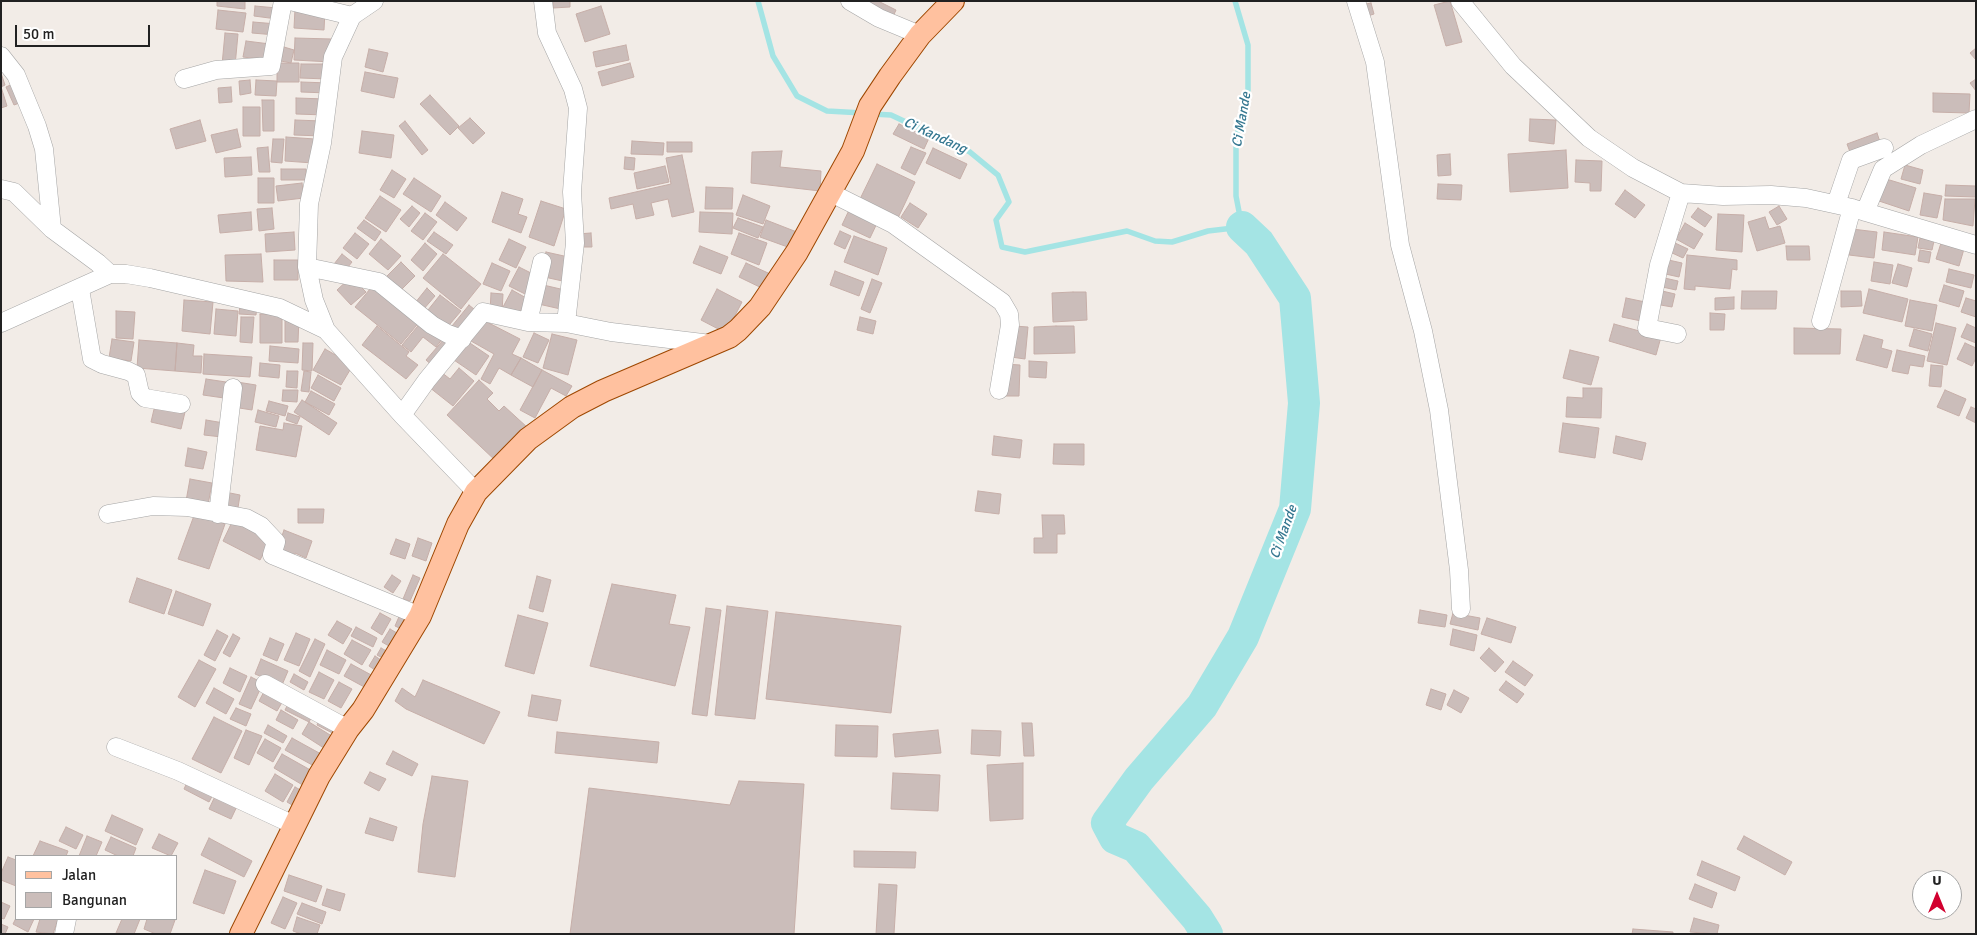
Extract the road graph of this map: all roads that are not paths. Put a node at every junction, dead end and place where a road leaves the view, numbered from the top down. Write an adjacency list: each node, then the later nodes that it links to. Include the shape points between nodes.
1 (283, 1): 12 (street, via 271,66 216,70)
2 (290, 1): 9 (street)
3 (543, 1): 28 (street, via 546,33 573,89 578,108 572,192 575,242)
4 (850, 1): 10 (street, via 879,18)
5 (953, 1): 10 (main road)
6 (1356, 1): 40 (street, via 1375,62 1400,245 1423,331 1439,410)
7 (1460, 1): 17 (street, via 1513,66 1589,138 1633,168)
8 (372, 2): 9 (street)
9 (352, 16): 22 (street, via 333,57 322,143 309,204)
10 (920, 35): 16 (main road, via 870,106 853,151)
11 (1, 56): 19 (street, via 16,75 38,126 44,149)
12 (184, 79)
13 (1976, 119): 18 (street, via 1921,145 1883,170)
14 (1884, 148): 18 (street, via 1851,160)
15 (1, 189): 19 (street, via 14,192)
16 (829, 192): 32 (main road, via 798,252 760,307 738,330); 34 (street, via 893,224 1002,302 1009,314 1010,325)
17 (1681, 193): 18 (street, via 1788,196); 30 (street, via 1659,265 1648,328)
18 (1851, 208): 20 (street); 25 (street)
19 (52, 229): 23 (street)
20 (1976, 245)
21 (542, 262): 27 (street)
22 (307, 267): 29 (street, via 314,300); 31 (street, via 379,282 432,326)
23 (110, 274): 24 (street); 29 (street, via 150,278 280,308)
24 (80, 289): 26 (street); 35 (street, via 92,360 136,375 140,393 145,398)
25 (1821, 321)
26 (1, 322)
27 (528, 322): 28 (street); 31 (street, via 483,312)
28 (566, 323): 32 (street)
29 (326, 330): 36 (street)
30 (1677, 334)
31 (462, 339): 36 (street)
32 (711, 344): 37 (main road, via 572,408 528,439)
33 (233, 388): 39 (street)
34 (999, 390)
35 (180, 404)
36 (402, 415): 37 (street)
37 (476, 492): 41 (main road, via 458,524)
38 (108, 514): 39 (street, via 152,506 187,507)
39 (218, 514): 41 (street, via 246,518 261,526 276,542 272,555)
40 (1461, 609)
41 (420, 616): 43 (main road)
42 (266, 684): 43 (street)
43 (348, 729): 45 (main road)
44 (116, 747): 45 (street, via 178,771)
45 (294, 825): 48 (main road)
46 (68, 920): 47 (street)
47 (64, 934)
48 (241, 934)

